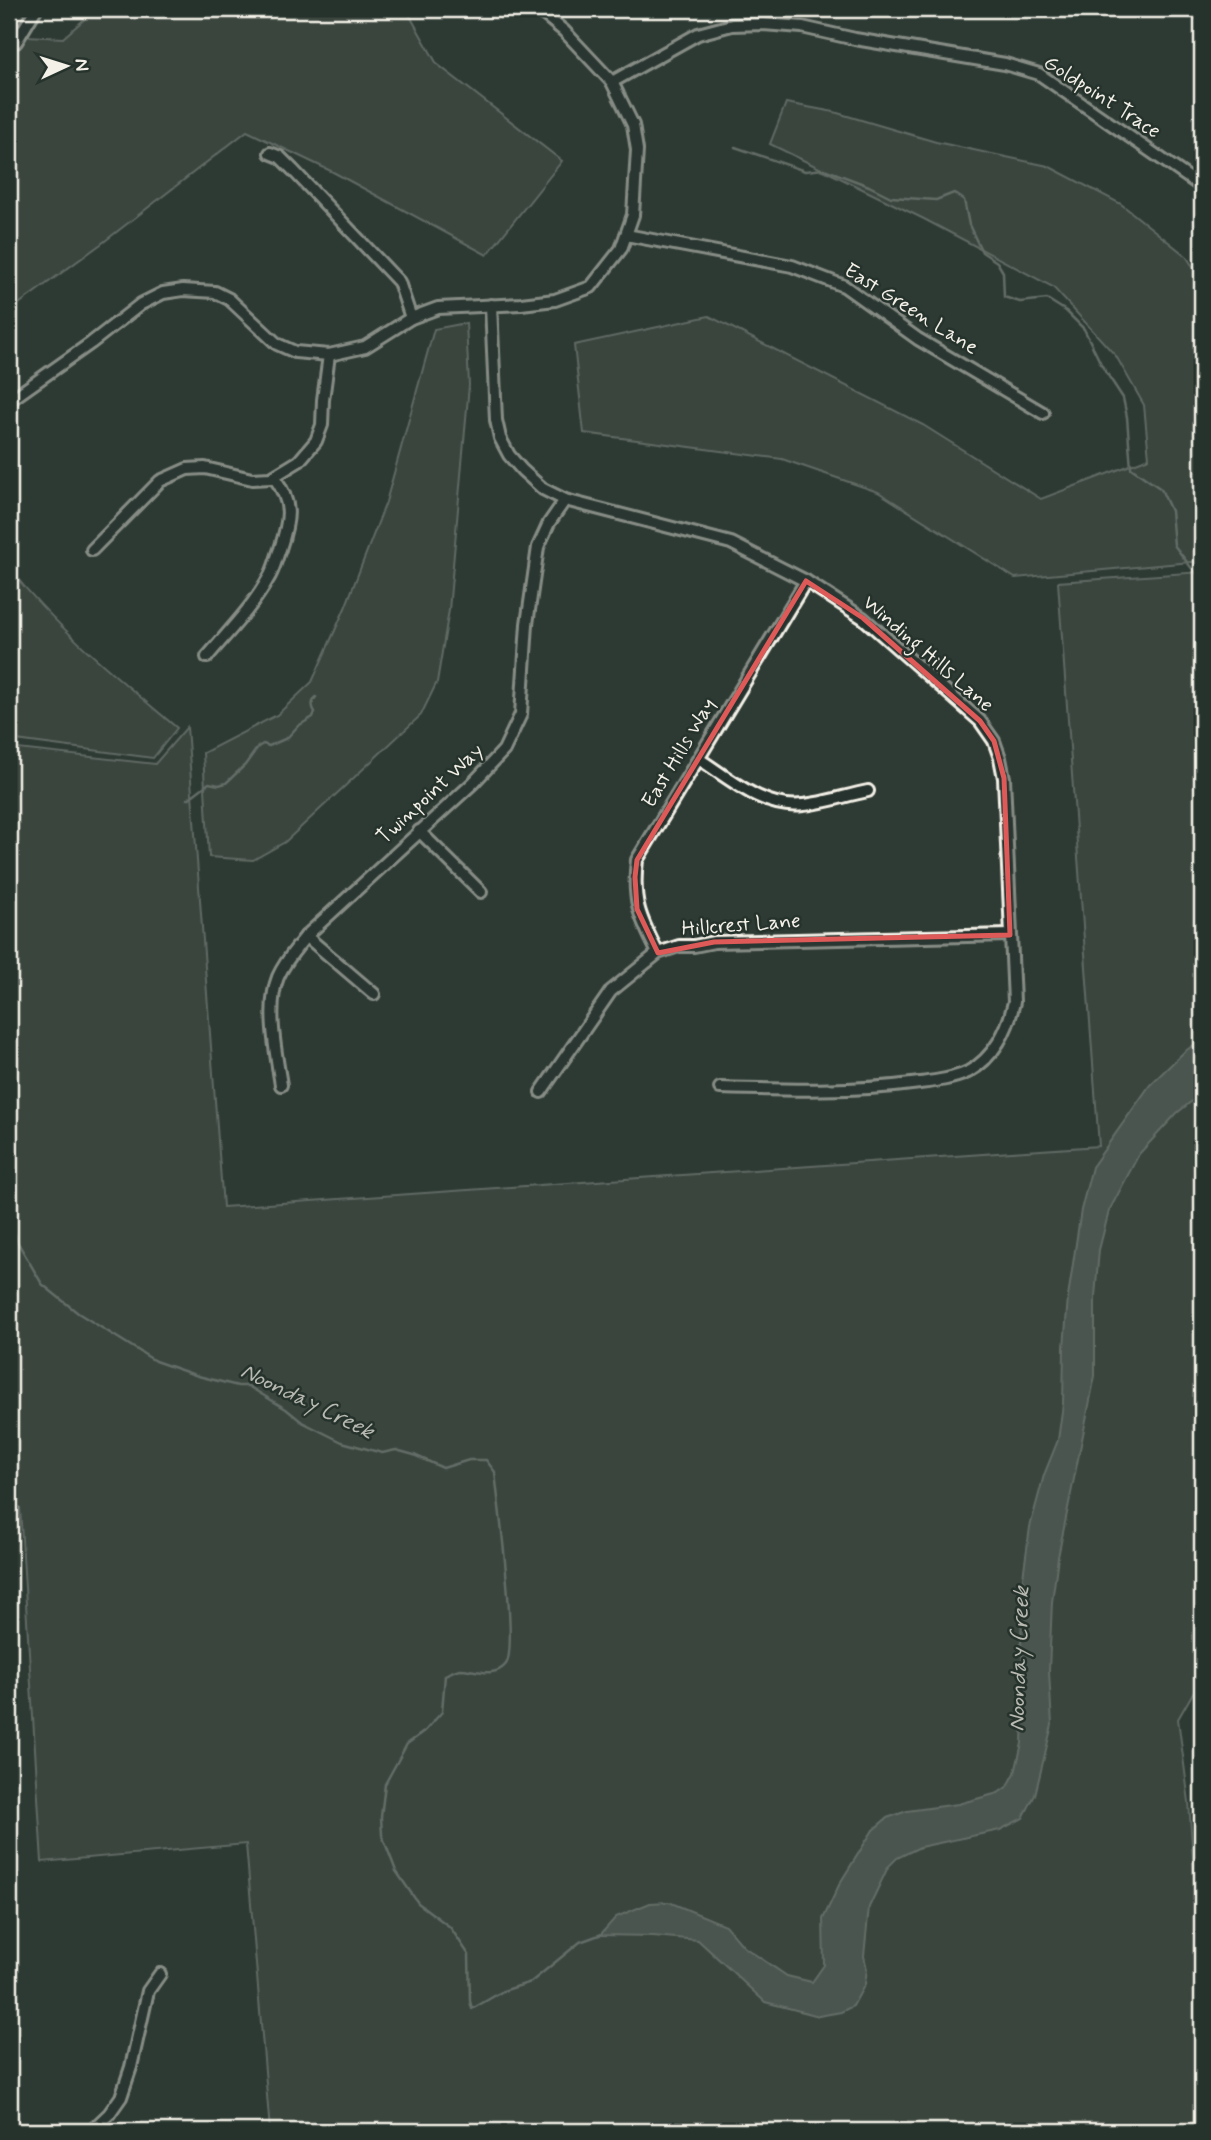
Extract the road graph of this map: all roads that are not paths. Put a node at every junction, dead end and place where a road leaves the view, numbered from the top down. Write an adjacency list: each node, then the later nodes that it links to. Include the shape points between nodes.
1 (36, 9): 5 (street)
2 (533, 9): 6 (street, via 564,31)
3 (1194, 9): 4 (street)
4 (1202, 14)
5 (16, 42)
6 (611, 82): 8 (street, Goldpoint Trace, via 698,34 732,24 802,27 1039,74); 9 (street, via 633,125 637,150 633,215)
7 (270, 153): 11 (street, via 287,163 399,282)
8 (1202, 187)
9 (626, 236): 10 (street, via 590,287 555,300); 14 (street, East Green Lane, via 792,266 844,286 918,339)
10 (491, 305): 11 (street, via 438,307); 16 (street, Winding Hills Lane, via 500,438 522,470 543,489)
11 (411, 318): 12 (street, via 365,346)
12 (329, 355): 13 (street, via 295,352 277,344 229,299 215,292 183,289 141,304); 15 (street, via 322,425 316,441 299,461)
13 (9, 401)
14 (1043, 413)
15 (274, 477): 17 (street, via 187,469 160,481); 19 (street, via 284,491 289,513 270,577 251,607)
16 (565, 500): 18 (street, Winding Hills Lane, via 732,542); 22 (street, Twinpoint Way, via 538,547 521,714 513,733 504,750 473,783)
17 (92, 550)
18 (806, 581): 20 (street, East Hills Way); 24 (street, Winding Hills Lane, via 863,618 980,720 994,741 1004,778)
19 (207, 657)
20 (699, 759): 21 (street, via 761,798 788,805); 26 (street, East Hills Way, via 637,860 637,909)
21 (868, 791)
22 (419, 831): 23 (street); 25 (street, Twinpoint Way)
23 (481, 892)
24 (1010, 934): 26 (street, Hillcrest Lane, via 714,942); 29 (street, Winding Hills Lane, via 1010,1020 996,1046 967,1072 892,1087)
25 (306, 936): 27 (street); 28 (street, Twinpoint Way, via 277,979 274,1038)
26 (658, 953): 30 (street, Hillcrest Lane, via 611,991)
27 (374, 994)
28 (281, 1085)
29 (720, 1088)
30 (541, 1092)
31 (160, 1974): 32 (street, via 148,1991 121,2097)
32 (91, 2131)

